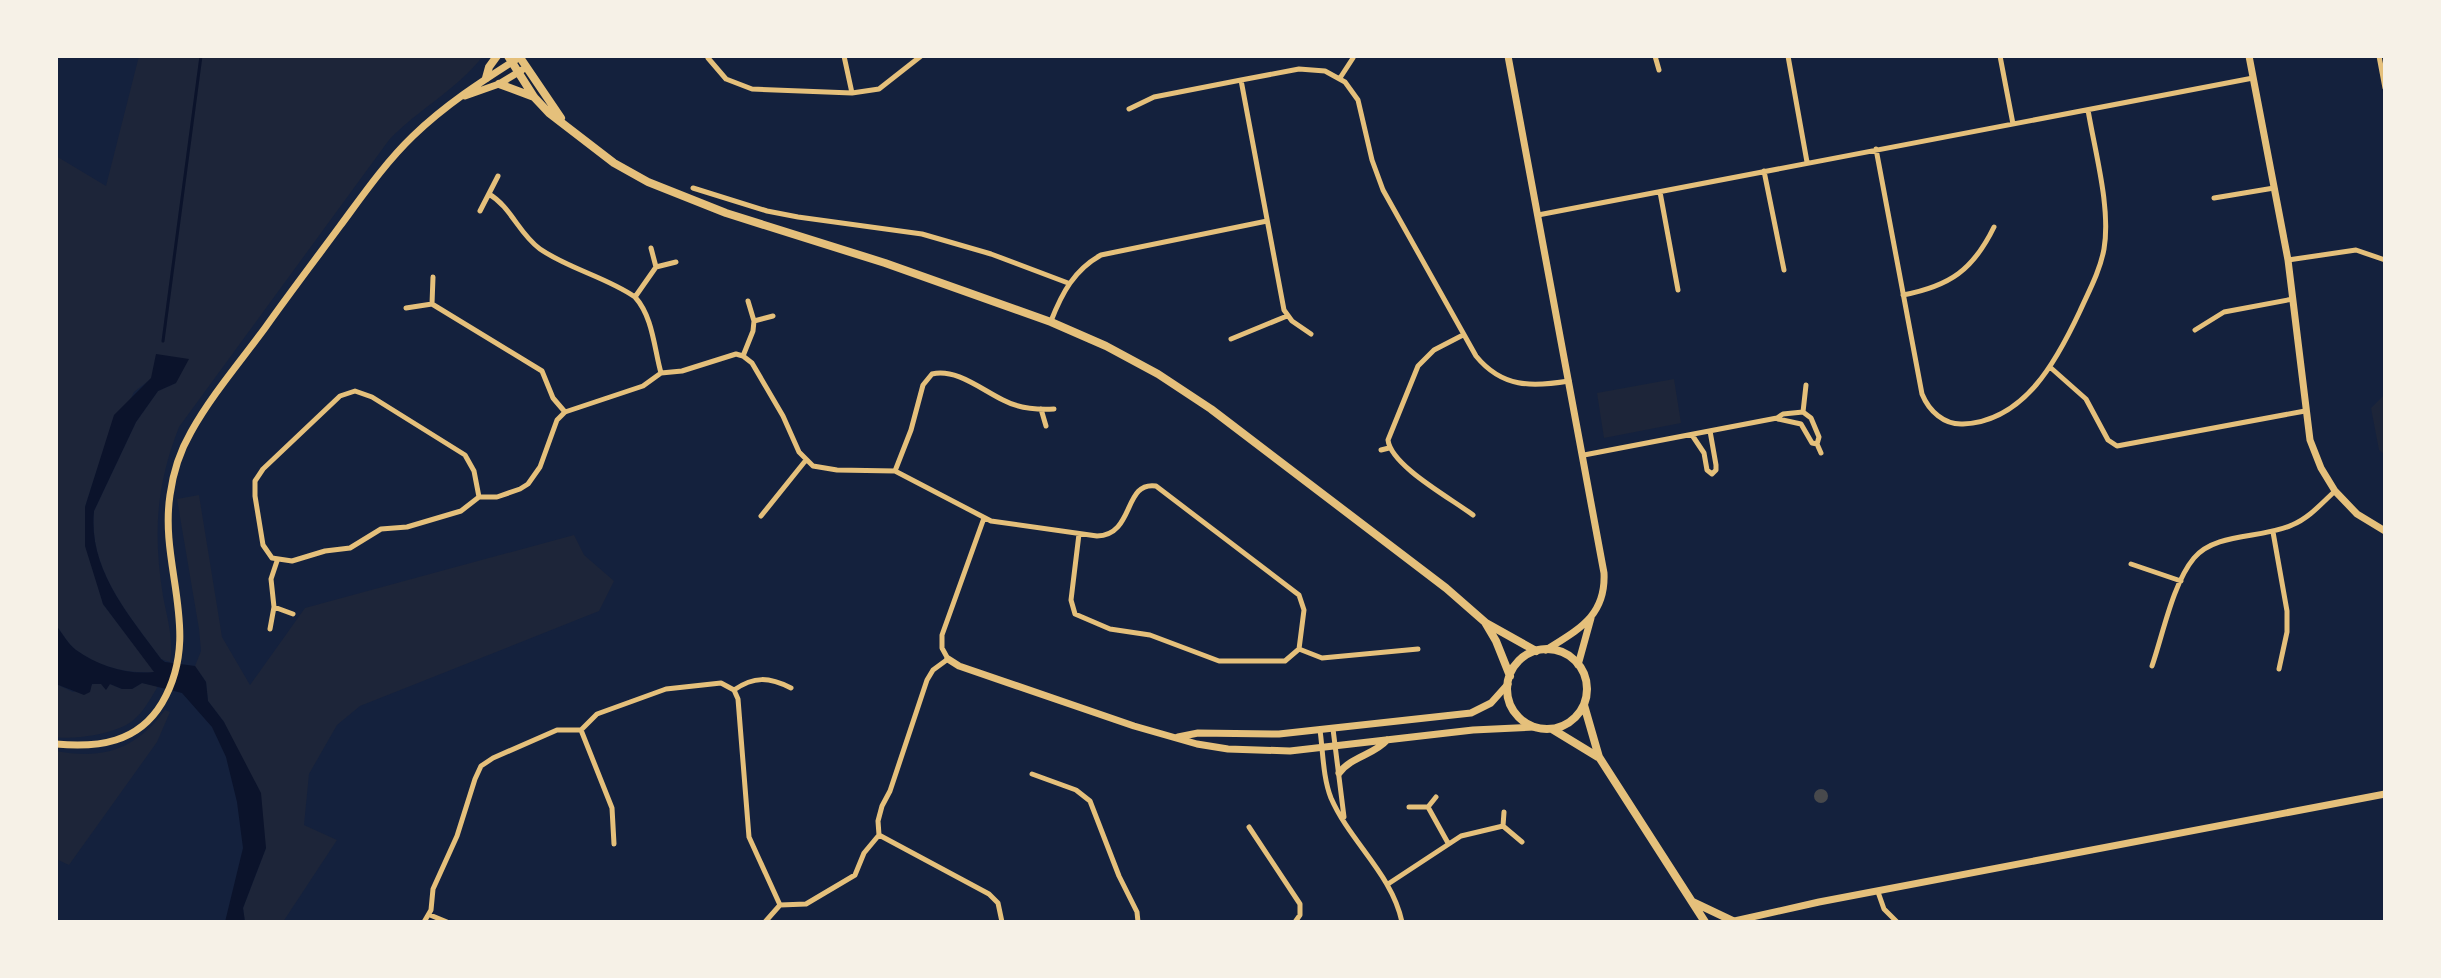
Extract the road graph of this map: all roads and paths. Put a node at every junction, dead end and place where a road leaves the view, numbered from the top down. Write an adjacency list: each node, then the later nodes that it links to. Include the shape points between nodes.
1 (497, 56): 15 (main road)
2 (844, 56): 21 (street)
3 (921, 56): 21 (street, via 879,89)
4 (1508, 56): 38 (street)
5 (1655, 56): 14 (street)
6 (1788, 56): 29 (street)
7 (2000, 56): 27 (street)
8 (2249, 56): 17 (street)
9 (2379, 56): 20 (street)
10 (514, 58): 13 (main road); 15 (street)
11 (708, 58): 21 (street, via 726,79 752,89)
12 (1353, 58): 16 (street)
13 (522, 70): 19 (street); 23 (main road); 26 (main road)
14 (1659, 70)
15 (486, 78): 22 (street)
16 (1340, 78): 18 (street, via 1308,69); 62 (street, via 1361,106 1383,190)
17 (2253, 78): 25 (street); 33 (street)
18 (1241, 80): 24 (street, via 1154,97); 39 (street)
19 (499, 84): 22 (street); 23 (main road)
20 (2385, 88)
21 (852, 93)
22 (462, 97): 120 (street, via 413,136 377,176 186,440 172,480 167,518 181,620 177,660 154,713 130,735 101,745)
23 (534, 97): 26 (main road)
24 (1129, 109)
25 (2088, 110): 27 (street); 65 (street, via 2104,207 2104,248 2092,286)
26 (563, 122): 59 (main road, via 614,163 672,192)
27 (2013, 124): 28 (street)
28 (1876, 149): 29 (street); 50 (street)
29 (1807, 162): 30 (street)
30 (1764, 171): 34 (street); 46 (street)
31 (498, 176): 35 (street)
32 (693, 188): 48 (street, via 798,217 922,234)
33 (2274, 188): 36 (street); 42 (street)
34 (1660, 192): 38 (street); 49 (street)
35 (489, 194): 37 (street); 51 (street, via 537,247)
36 (2214, 198)
37 (480, 211)
38 (1538, 215): 67 (street)
39 (1267, 221): 48 (street, via 1114,250 1091,260); 57 (street)
40 (1994, 227): 50 (street, via 1976,257 1954,278)
41 (651, 248): 45 (street)
42 (2288, 260): 43 (street, via 2356,250); 52 (street)
43 (2385, 260)
44 (676, 262): 45 (street)
45 (656, 267): 51 (street)
46 (1784, 270)
47 (433, 277): 54 (street)
48 (1068, 283): 59 (street)
49 (1678, 290)
50 (1903, 295): 65 (street, via 1922,394 1947,422 1959,425 1992,417 2028,393)
51 (635, 297): 66 (street, via 646,312)
52 (2293, 299): 60 (street, via 2224,312); 71 (street)
53 (748, 301): 58 (street)
54 (432, 304): 55 (street); 72 (street, via 542,371)
55 (406, 308)
56 (773, 316): 58 (street)
57 (1287, 316): 61 (street); 63 (street)
58 (754, 321): 64 (street)
59 (1051, 322): 99 (main road, via 1128,358 1211,409)
60 (2195, 330)
61 (1311, 334)
62 (1463, 335): 67 (street, via 1483,365 1502,379 1532,386); 79 (street, via 1434,350 1418,366)
63 (1231, 339)
64 (743, 356): 66 (street); 83 (street, via 752,363)
65 (2051, 368): 71 (street, via 2086,399 2108,440 2117,446)
66 (661, 373): 72 (street, via 643,386)
67 (1570, 381): 82 (street)
68 (1806, 385): 73 (street)
69 (1041, 409): 70 (street); 75 (street); 84 (street, via 1011,403 944,373 932,374 923,385)
70 (1054, 409)
71 (2305, 411): 85 (street, via 2314,455)
72 (565, 412): 86 (street, via 528,484 506,495)
73 (1803, 412): 74 (street); 78 (street, via 1811,418)
74 (1777, 418): 76 (street); 78 (street, via 1801,424)
75 (1046, 426)
76 (1710, 431): 77 (street); 77 (street, via 1716,465 1712,474)
77 (1692, 435): 82 (street)
78 (1817, 444): 81 (street)
79 (1389, 448): 80 (street); 87 (street)
80 (1381, 450)
81 (1821, 453)
82 (1584, 455): 98 (street, via 1604,573 1601,601)
83 (806, 460): 84 (street, via 819,468); 88 (street)
84 (895, 471): 89 (street)
85 (2335, 491): 90 (street, via 2357,514); 91 (street, via 2306,518)
86 (479, 497): 93 (street, via 461,511 381,529 350,548); 93 (street, via 465,455 372,397 348,392 255,481 263,545)
87 (1473, 515)
88 (761, 516)
89 (984, 518): 92 (street); 105 (street, via 942,635)
90 (2385, 531)
91 (2273, 532): 95 (street, via 2206,548); 108 (street, via 2287,611)
92 (1079, 534): 101 (street, via 1071,600 1080,617 1219,661 1285,661); 101 (street, via 1113,532 1139,489 1156,486 1299,595 1304,610)
93 (277, 561): 96 (street, via 271,579)
94 (2131, 564): 95 (street)
95 (2181, 581): 107 (street)
96 (274, 607): 97 (street); 100 (street)
97 (293, 614)
98 (1591, 618): 103 (street); 106 (street)
99 (1486, 623): 104 (main road); 109 (main road)
100 (270, 629)
101 (1299, 649): 102 (street, via 1322,658)
102 (1418, 649)
103 (1546, 650): 104 (main road); 106 (main road, via 1567,655)
104 (1536, 651): 109 (main road, via 1517,663)
105 (948, 659): 118 (street); 134 (street, via 927,680 882,806)
106 (1578, 665): 112 (main road, via 1587,687)
107 (2152, 666)
108 (2279, 669)
109 (1509, 680): 113 (main road, via 1513,710); 114 (street, via 1500,695 1478,711)
110 (791, 688): 111 (street, via 756,679)
111 (734, 690): 116 (street, via 721,683 666,689 597,714); 141 (street, via 749,837)
112 (1584, 705): 115 (main road, via 1568,723); 123 (main road)
113 (1534, 727): 115 (main road); 119 (street)
114 (1333, 729): 117 (street); 121 (street)
115 (1551, 729): 123 (main road)
116 (581, 730): 137 (street, via 612,808); 142 (street, via 557,730 481,766 433,889)
117 (1320, 730): 118 (street); 122 (street)
118 (1176, 737): 122 (street, via 1245,751)
119 (1387, 740): 121 (street); 124 (street)
120 (56, 744)
121 (1334, 746): 122 (street); 124 (street)
122 (1322, 747): 131 (street, via 1332,799)
123 (1599, 757): 140 (main road)
124 (1339, 773): 131 (street)
125 (1032, 774): 148 (street, via 1076,790 1090,801)
126 (2385, 794): 139 (street)
127 (1436, 797): 129 (street)
128 (1409, 807): 129 (street)
129 (1428, 807): 136 (street)
130 (1504, 812): 132 (street)
131 (1344, 818): 138 (street)
132 (1503, 826): 135 (street); 136 (street)
133 (1249, 827): 149 (street, via 1300,904)
134 (879, 835): 141 (street, via 851,879 806,904); 147 (street, via 989,894 998,903)
135 (1522, 842)
136 (1448, 843): 138 (street)
137 (614, 844)
138 (1388, 884): 150 (street)
139 (1878, 892): 143 (street); 152 (street, via 1884,909)
140 (1692, 902): 143 (main road); 151 (main road)
141 (780, 905): 146 (street)
142 (430, 915): 144 (street); 145 (street)
143 (1736, 921)
144 (424, 922)
145 (447, 922)
146 (765, 922)
147 (1002, 922)
148 (1138, 922)
149 (1295, 922)
150 (1402, 922)
151 (1705, 922)
152 (1897, 922)

